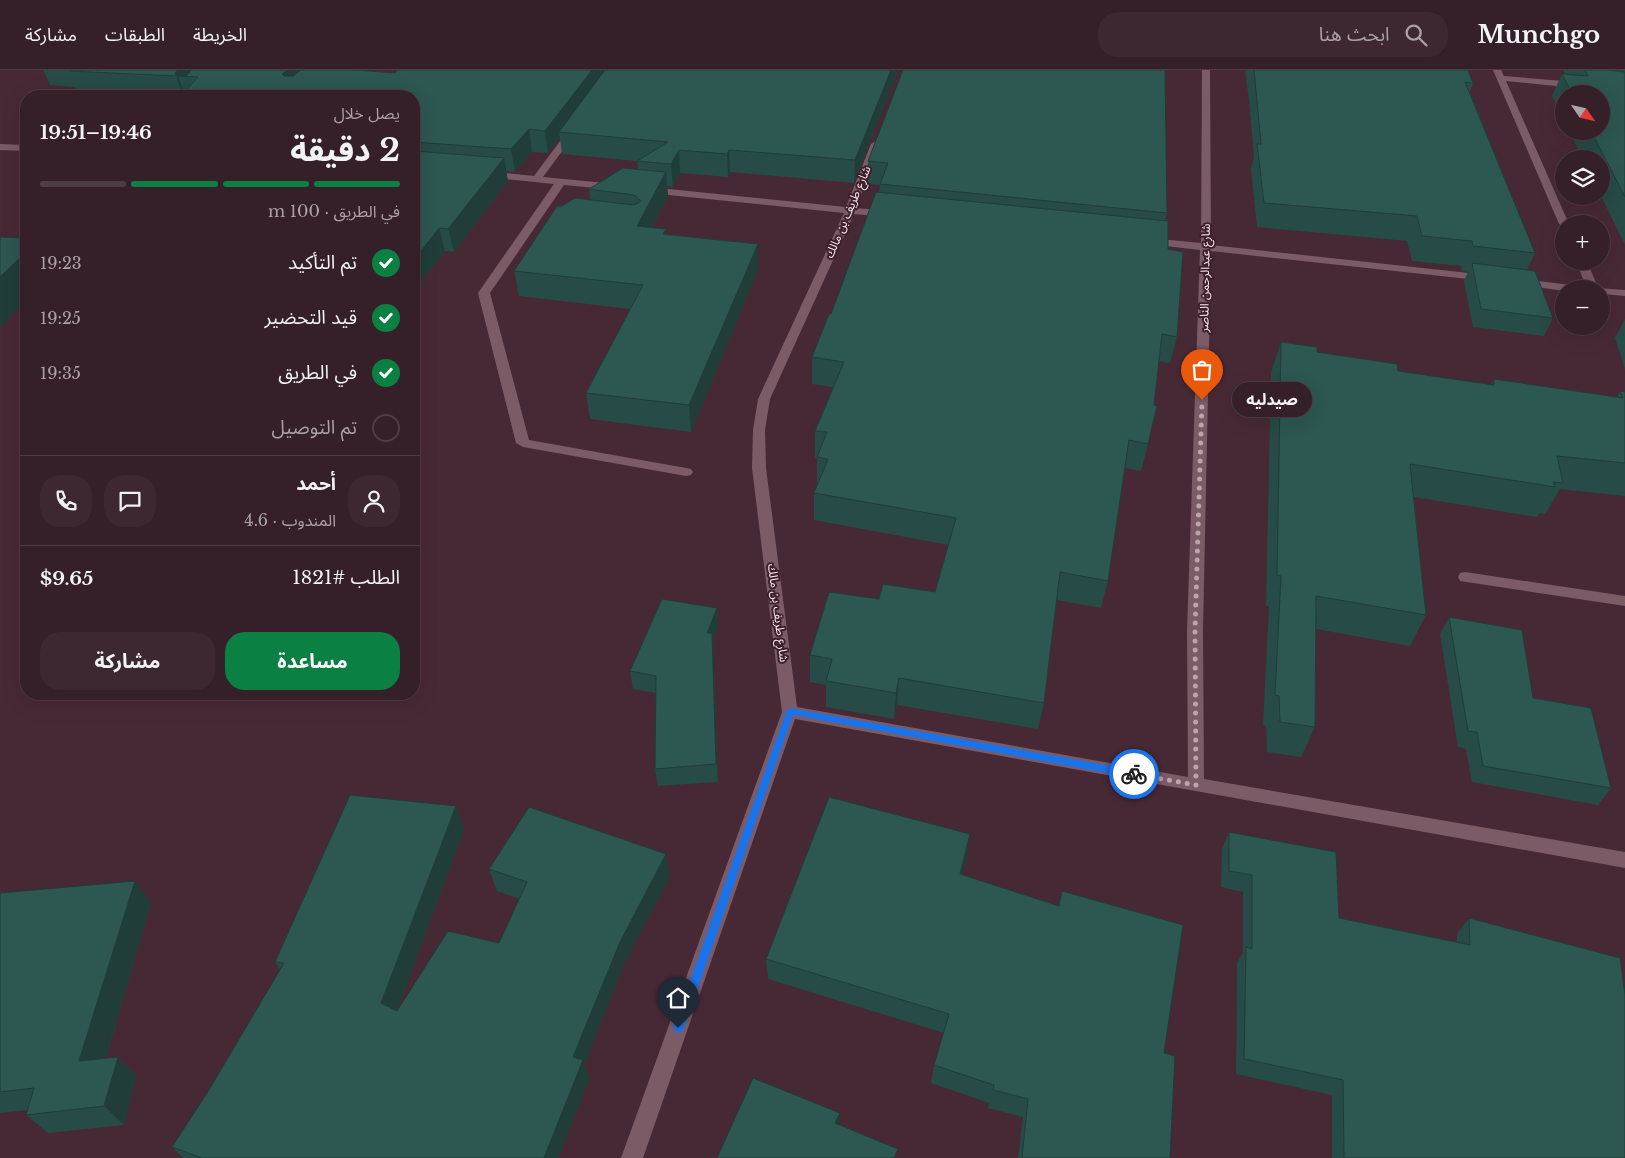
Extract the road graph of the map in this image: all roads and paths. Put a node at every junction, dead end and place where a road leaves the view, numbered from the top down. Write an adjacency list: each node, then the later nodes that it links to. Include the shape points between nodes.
1 (1206, 70): 15 (street, شارع عبدالرحمن الناصر)
2 (1498, 74): 3 (street); 12 (street)
3 (1579, 85)
4 (578, 124): 9 (street)
5 (880, 132): 11 (street, شارع طريف بن مالك)
6 (0, 147): 7 (street)
7 (20, 148)
8 (478, 173): 9 (street)
9 (537, 178): 10 (street)
10 (561, 181): 11 (street); 19 (street, via 543,213 484,294 523,444)
11 (850, 210): 13 (street); 22 (street, شارع طريف بن مالك, via 764,398 759,430 760,468)
12 (1560, 215)
13 (900, 216)
14 (1137, 240): 15 (street)
15 (1206, 246): 16 (street); 23 (street, شارع عبدالرحمن الناصر, via 1195,630)
16 (1555, 286)
17 (1610, 292): 18 (street)
18 (1625, 293)
19 (686, 472)
20 (1465, 577): 21 (street)
21 (1625, 600)
22 (790, 712): 23 (street); 25 (street, شارع طريف بن مالك)
23 (1196, 785): 24 (street)
24 (1625, 860)
25 (632, 1158)

